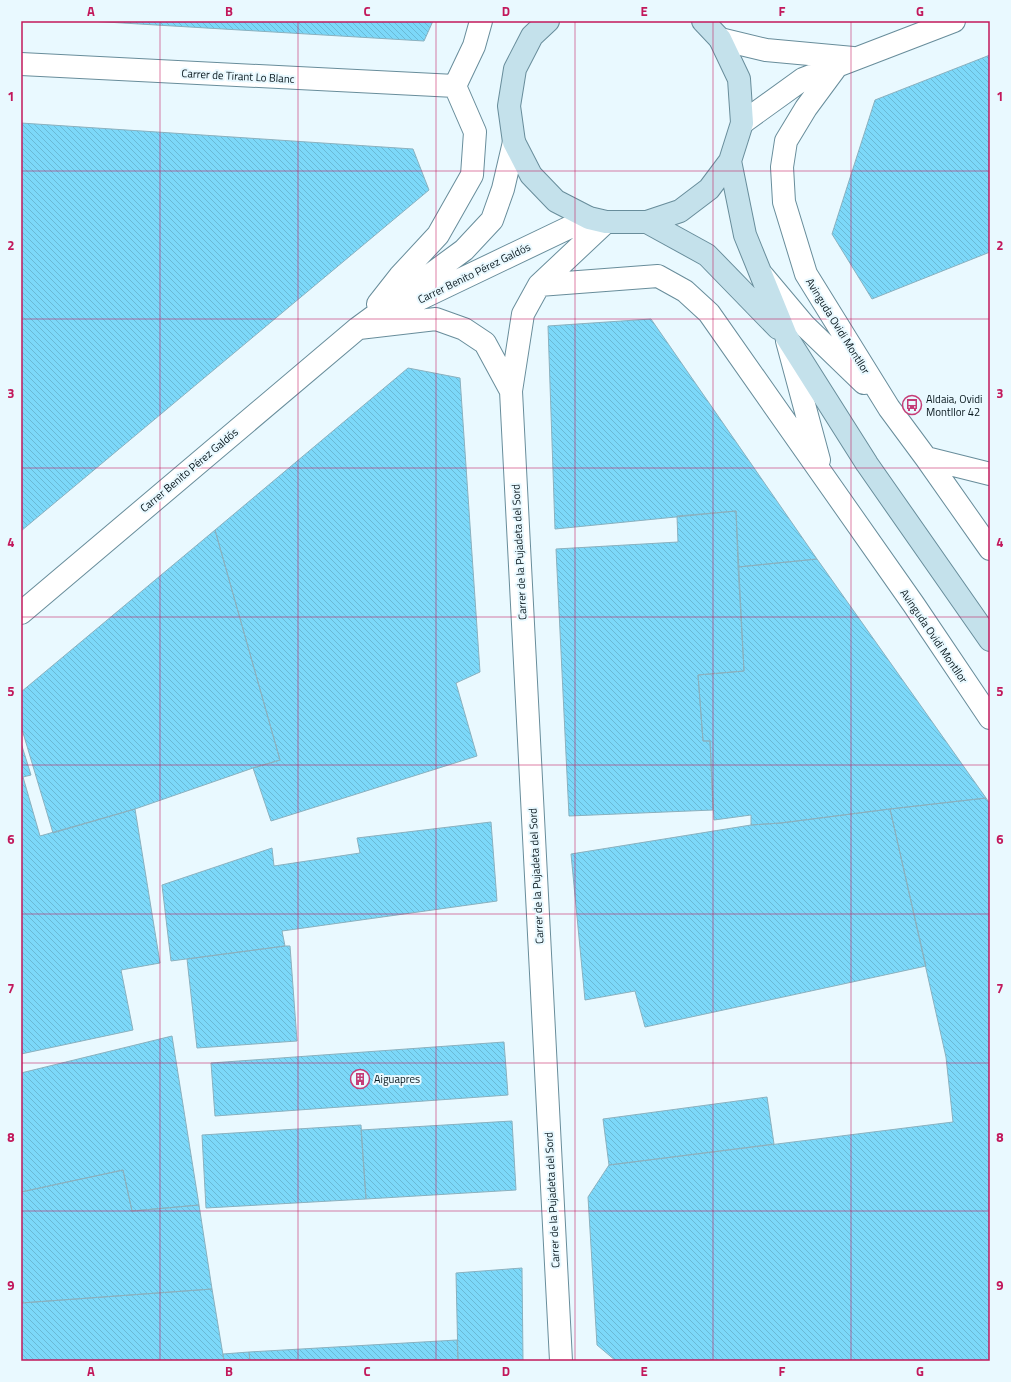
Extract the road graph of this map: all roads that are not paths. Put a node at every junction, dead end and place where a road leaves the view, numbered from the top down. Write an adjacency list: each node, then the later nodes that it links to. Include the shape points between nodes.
1 (481, 21): 10 (street, via 474,46)
2 (548, 21): 5 (street)
3 (703, 21): 6 (street)
4 (954, 21): 7 (street)
5 (531, 29): 12 (street, via 515,69 509,106)
6 (720, 38): 7 (street, via 766,50); 11 (street, via 739,79)
7 (858, 59): 9 (street)
8 (21, 64): 10 (street, Carrer de Tirant Lo Blanc)
9 (837, 66): 11 (street, via 804,79); 21 (street, Avinguda Ovidi Montllor, via 806,108 786,141 782,167 784,202 806,274)
10 (455, 86): 18 (street, Carrer Benito Pérez Galdós, via 475,132 472,175 438,235 400,276)
11 (742, 123): 13 (street)
12 (514, 142): 14 (street, via 531,175 556,201); 18 (street, Carrer Benito Pérez Galdós, via 503,189 492,220 464,250)
13 (730, 160): 15 (street, via 709,189 680,211); 16 (street, Avinguda Ovidi Montllor, via 745,235)
14 (597, 220): 15 (street); 17 (street, Carrer de la Pujadeta del Sord); 18 (street, Carrer Benito Pérez Galdós)
15 (647, 222): 19 (street, Avinguda Ovidi Montllor, via 707,254)
16 (760, 271): 19 (street, Avinguda Ovidi Montllor); 21 (street, Avinguda Ovidi Montllor, via 806,326)
17 (539, 285): 20 (street, Carrer de la Pujadeta del Sord, via 523,314); 24 (street, Avinguda Ovidi Montllor, via 658,276 685,291 709,313)
18 (358, 328): 20 (street, Carrer de la Pujadeta del Sord, via 436,319 464,328 485,343); 26 (street, Carrer Benito Pérez Galdós)
19 (786, 336): 24 (street, Avinguda Ovidi Montllor); 27 (street, Avinguda Ovidi Montllor, via 867,464)
20 (511, 391): 29 (street, Carrer de la Pujadeta del Sord)
21 (889, 408): 22 (street, Avinguda Ovidi Montllor)
22 (926, 458): 23 (street); 25 (street, Avinguda Ovidi Montllor)
23 (990, 474)
24 (823, 475): 28 (street, Avinguda Ovidi Montllor)
25 (990, 549)
26 (21, 613)
27 (990, 640)
28 (990, 718)
29 (561, 1361)

